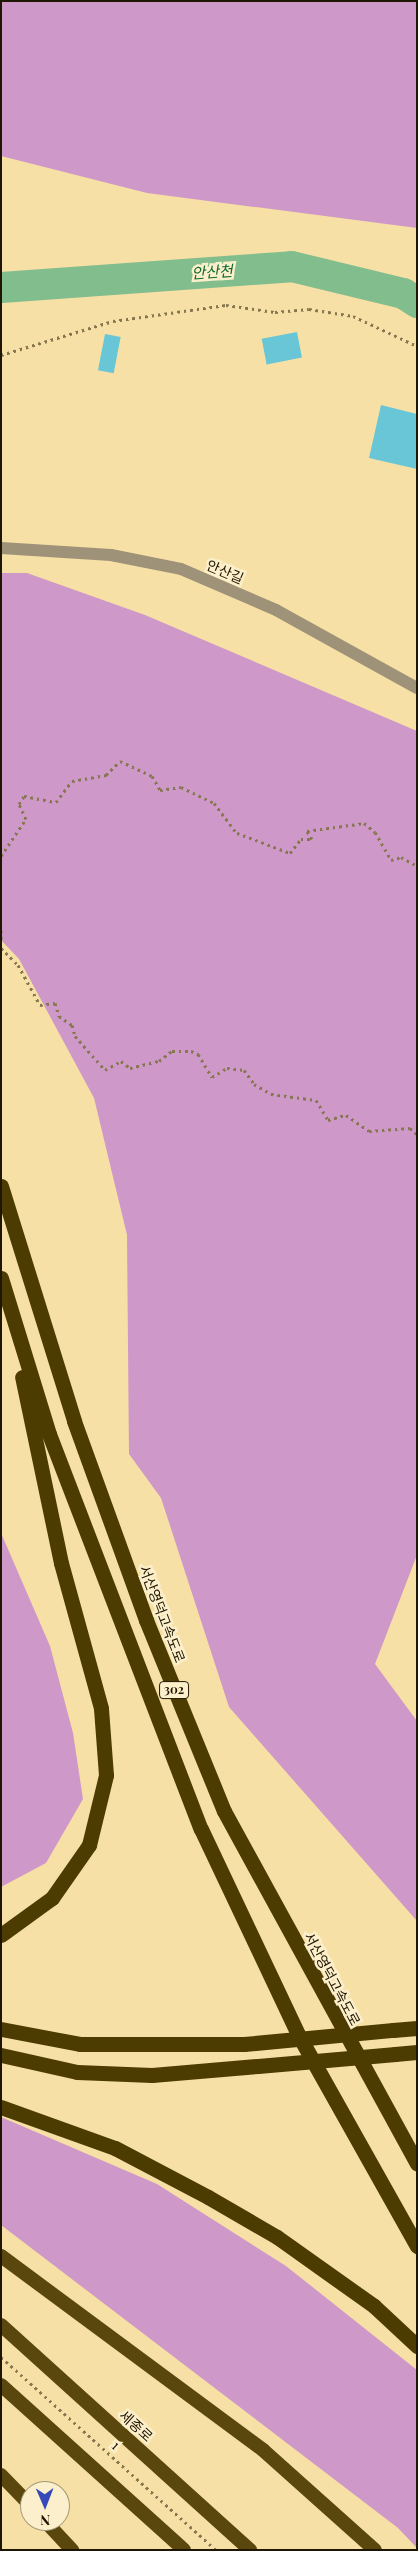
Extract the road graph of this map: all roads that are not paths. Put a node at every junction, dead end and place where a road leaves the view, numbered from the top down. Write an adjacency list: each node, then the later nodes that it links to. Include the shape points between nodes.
1 (1, 548): 2 (street, 안산길, via 111,555 180,569 276,610)
2 (417, 688)
3 (1, 1186): 11 (highway, 서산영덕고속도로 / 302, via 77,1430 146,1620 224,1811)
4 (2, 1281): 5 (highway, via 61,1563 101,1708 106,1775 89,1845 52,1898); 12 (highway, 302, via 52,1443 201,1829 299,2036)
5 (1, 1935)
6 (417, 2028): 7 (highway, bridge, via 167,2048 80,2044)
7 (1, 2029)
8 (417, 2052): 9 (highway, bridge, via 152,2075 77,2072)
9 (1, 2055)
10 (1, 2107): 15 (highway, via 115,2148 208,2197 334,2277 374,2306)
11 (417, 2164)
12 (417, 2246)
13 (1, 2256): 23 (highway, via 263,2450)
14 (1, 2325): 22 (highway, 세종로)
15 (417, 2346)
16 (1, 2385): 21 (highway)
17 (1, 2475): 18 (highway)
18 (20, 2495)
19 (54, 2531): 20 (highway)
20 (72, 2550)
21 (184, 2550)
22 (250, 2550)
23 (375, 2550)

